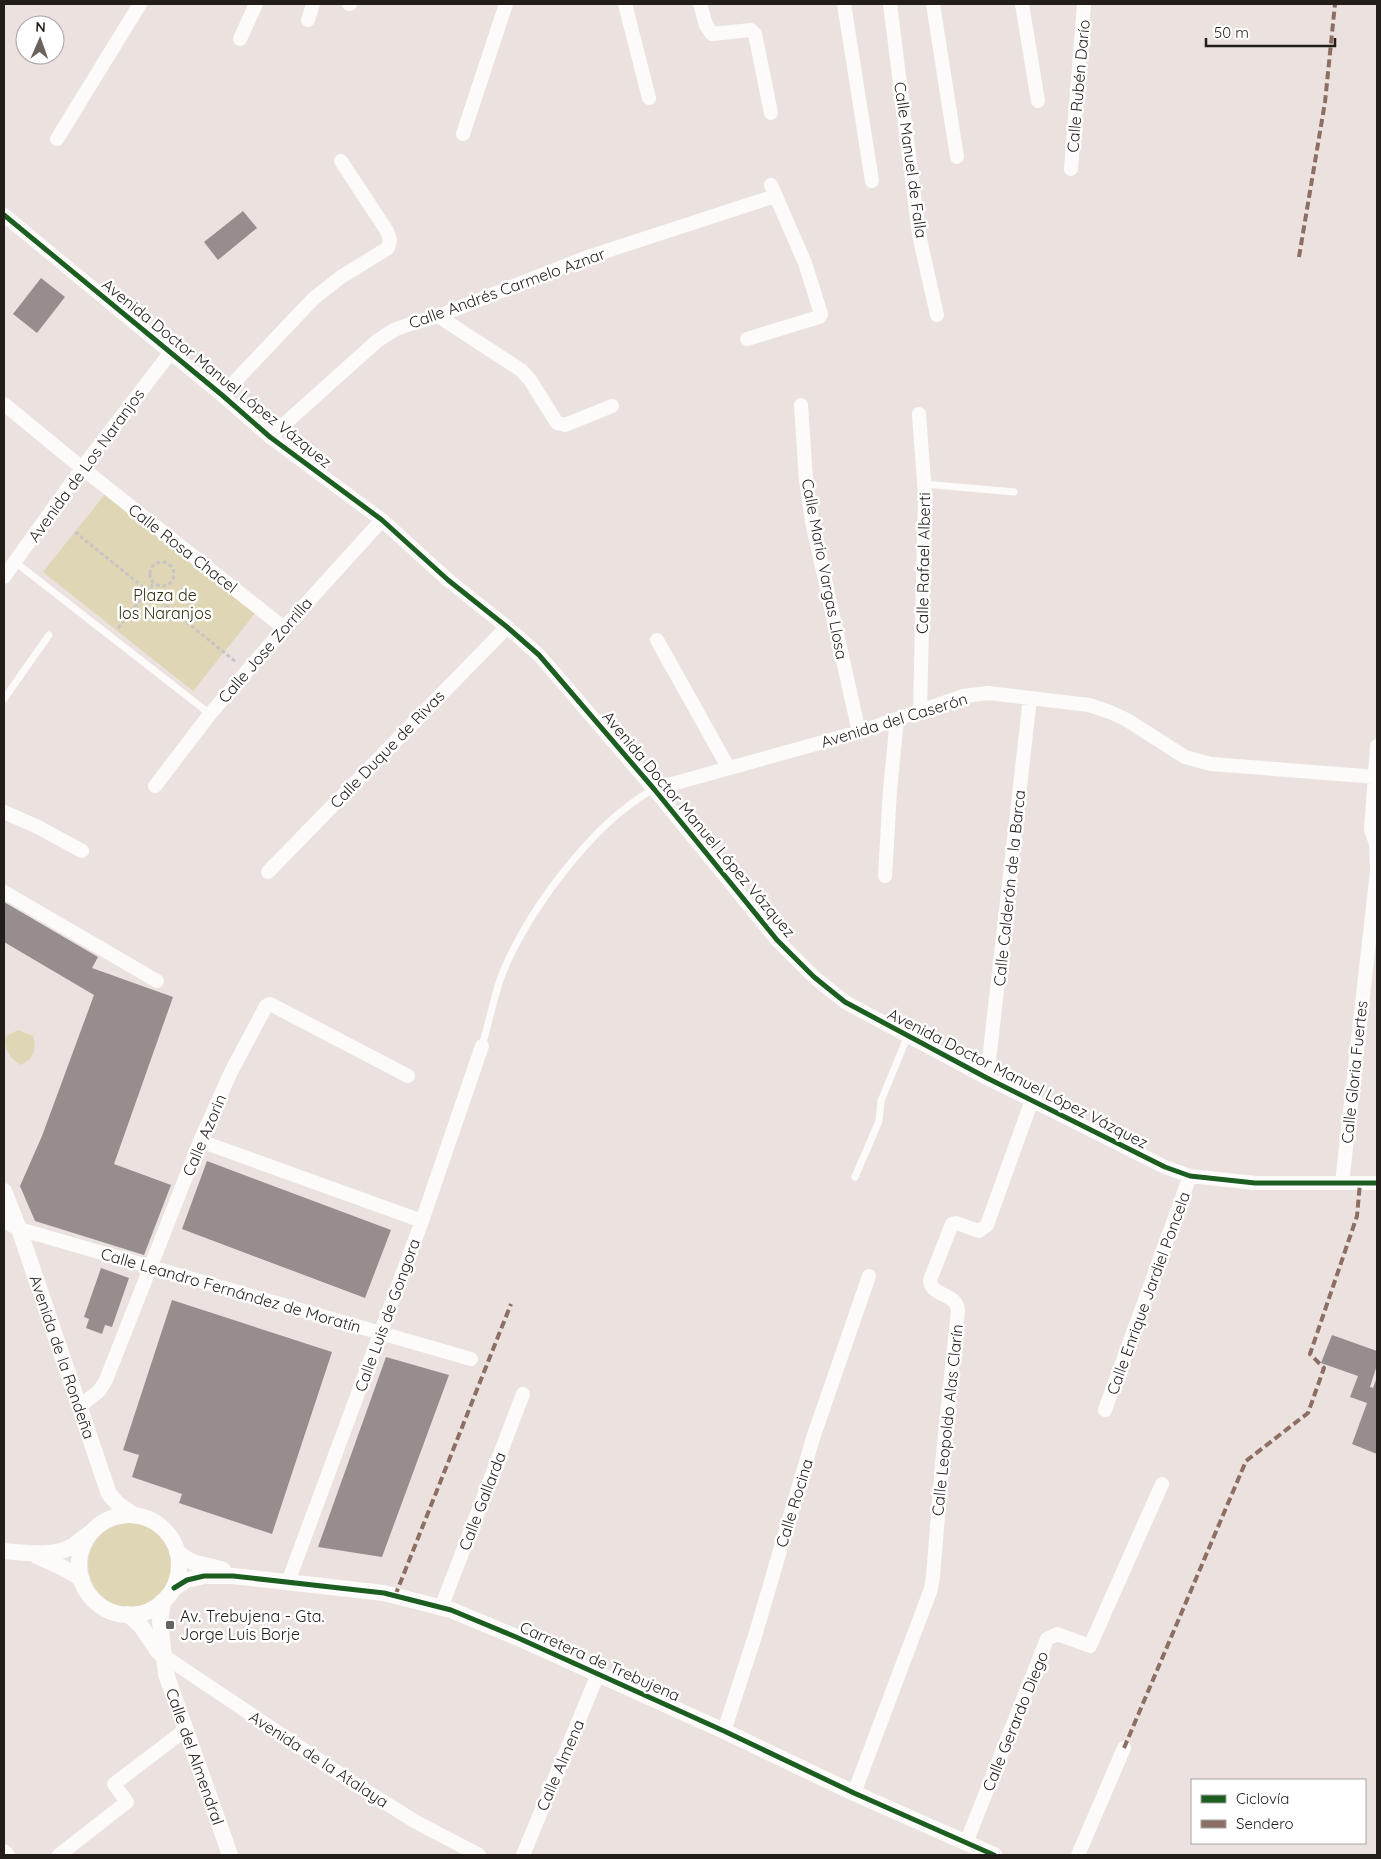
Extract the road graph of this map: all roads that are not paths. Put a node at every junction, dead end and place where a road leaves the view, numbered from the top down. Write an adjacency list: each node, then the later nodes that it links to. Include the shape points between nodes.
1 (140, 4): 18 (street)
2 (256, 4): 13 (street)
3 (313, 4): 12 (street)
4 (506, 4): 17 (street)
5 (625, 4): 14 (street)
6 (700, 4): 16 (street, via 712,34 751,30 755,34)
7 (844, 4): 22 (street)
8 (890, 4): 24 (street, Calle Manuel de Falla, via 920,235)
9 (934, 4): 19 (street)
10 (1022, 4): 15 (street)
11 (1084, 4): 21 (street, Calle Rubén Darío)
12 (308, 20)
13 (240, 39)
14 (649, 98)
15 (1038, 101)
16 (771, 113)
17 (463, 134)
18 (57, 139)
19 (957, 157)
20 (341, 161): 28 (street, via 387,231 388,248 313,299)
21 (1071, 169)
22 (872, 181)
23 (4, 215): 27 (street, Avenida Doctor Manuel López Vázquez)
24 (937, 315)
25 (438, 316): 26 (street, Calle Andrés Carmelo Aznar, via 585,258 773,190 804,263 821,314); 31 (street, via 521,370 557,424 565,425); 33 (street, Calle Andrés Carmelo Aznar, via 394,330 377,341)
26 (747, 339)
27 (170, 353): 28 (street, Avenida Doctor Manuel López Vázquez); 34 (street, Avenida de Los Naranjos)
28 (222, 395): 33 (street, Avenida Doctor Manuel López Vázquez)
29 (4, 404): 34 (street, Calle Rosa Chacel)
30 (801, 405): 49 (street, Calle Mario Vargas Llosa, via 812,522)
31 (612, 406)
32 (919, 414): 35 (street, Calle Rafael Alberti)
33 (270, 436): 37 (street, Avenida Doctor Manuel López Vázquez)
34 (82, 468): 38 (street, Avenida de Los Naranjos); 41 (street, Calle Rosa Chacel)
35 (924, 484): 36 (lane); 46 (street, Calle Rafael Alberti)
36 (1014, 492)
37 (382, 520): 40 (street, Avenida Doctor Manuel López Vázquez, via 448,580); 41 (street, Calle Jose Zorrilla)
38 (15, 562): 39 (street, Avenida de Los Naranjos); 47 (lane)
39 (4, 577)
40 (507, 627): 54 (street, Avenida Doctor Manuel López Vázquez, via 539,655); 58 (street, Calle Duque de Rivas)
41 (284, 628): 47 (street, Calle Jose Zorrilla)
42 (49, 635): 45 (lane)
43 (657, 640): 51 (street)
44 (1030, 698): 46 (street, Avenida del Caserón, via 988,693 963,696); 52 (street, Avenida del Caserón, via 1090,705 1110,712 1185,757 1211,764); 65 (street, Calle Calderón de la Barca)
45 (4, 699)
46 (920, 712): 48 (street, Avenida del Caserón)
47 (210, 714): 53 (street, Calle Jose Zorrilla)
48 (897, 719): 49 (street, Avenida del Caserón); 59 (street)
49 (859, 732): 51 (street, Avenida del Caserón)
50 (1377, 746): 52 (street, Calle Gloria Fuertes)
51 (728, 767): 54 (street, Avenida del Caserón)
52 (1376, 777): 57 (street, Calle Gloria Fuertes, via 1371,830 1376,844)
53 (154, 786)
54 (654, 789): 62 (street, Avenida Doctor Manuel López Vázquez, via 777,940 814,977 845,1002); 63 (lane, via 636,799 597,834 543,901 520,938 500,982)
55 (4, 812): 56 (street)
56 (82, 851)
57 (1377, 869): 70 (street, Calle Gloria Fuertes)
58 (268, 872)
59 (885, 876)
60 (4, 892): 61 (street)
61 (157, 981)
62 (908, 1035): 65 (street, Avenida Doctor Manuel López Vázquez); 69 (lane, via 880,1102 879,1121)
63 (482, 1046): 74 (street, Calle Luis de Gongora)
64 (408, 1076): 67 (street, Calle Azorin, via 270,1004 231,1072)
65 (987, 1078): 66 (street, Avenida Doctor Manuel López Vázquez)
66 (1032, 1100): 68 (street, Avenida Doctor Manuel López Vázquez, via 1165,1167); 101 (street, Calle Leopoldo Alas Clarín, via 987,1225 979,1231 952,1224 930,1280 933,1289 954,1299 958,1305 933,1576 931,1589)
67 (200, 1141): 74 (street); 76 (street, Calle Azorin)
68 (1190, 1176): 70 (street, Avenida Doctor Manuel López Vázquez, via 1256,1183); 82 (street, Calle Enrique Jardiel Poncela)
69 (855, 1177)
70 (1342, 1183): 71 (street, Avenida Doctor Manuel López Vázquez)
71 (1377, 1183)
72 (4, 1190): 75 (street, Avenida de la Rondeña)
73 (4, 1221): 75 (street, Calle Leandro Fernández de Moratín)
74 (422, 1221): 78 (street, Calle Luis de Gongora)
75 (19, 1229): 76 (street, Calle Leandro Fernández de Moratín); 81 (street, Avenida de la Rondeña)
76 (151, 1267): 78 (street, Calle Leandro Fernández de Moratín); 81 (street, Calle Azorin, via 106,1380 99,1391)
77 (869, 1276): 99 (street, Calle Rocina, via 813,1438)
78 (381, 1333): 79 (street, Calle Leandro Fernández de Moratín); 91 (street, Calle Luis de Gongora)
79 (471, 1358)
80 (523, 1394): 94 (street, Calle Gallarda)
81 (79, 1406): 84 (street, Avenida de la Rondeña, via 109,1494)
82 (1105, 1410)
83 (1162, 1484): 102 (street, Calle Gerardo Diego, via 1090,1646 1057,1634 1047,1639)
84 (134, 1515): 85 (street, via 118,1516); 87 (street, via 162,1526 172,1538)
85 (91, 1532): 88 (street, via 72,1546); 90 (street, via 82,1546 79,1561)
86 (4, 1551): 88 (street)
87 (177, 1552): 89 (street, Carretera de Trebujena, via 199,1565 214,1567); 92 (street, via 178,1576)
88 (34, 1554): 90 (street)
89 (233, 1576): 91 (street, Carretera de Trebujena); 92 (street, Carretera de Trebujena, via 204,1576)
90 (82, 1580): 95 (street, via 95,1602 108,1610)
91 (288, 1582): 94 (street, Carretera de Trebujena, via 384,1593)
92 (174, 1588): 93 (street)
93 (163, 1602): 95 (street, via 151,1610); 96 (street, Calle del Almendral, via 160,1622)
94 (441, 1608): 97 (street, Carretera de Trebujena)
95 (128, 1614): 96 (street, via 142,1626)
96 (164, 1656): 98 (street, Calle del Almendral, via 166,1674); 107 (street, Avenida de la Atalaya, via 416,1822)
97 (598, 1674): 99 (street, Carretera de Trebujena); 108 (street, Calle Almena)
98 (185, 1730): 105 (street, via 114,1784 127,1802); 106 (street, Calle del Almendral)
99 (724, 1731): 101 (street, Carretera de Trebujena)
100 (1124, 1748): 110 (street)
101 (854, 1793): 102 (street, Carretera de Trebujena)
102 (966, 1844): 109 (street, Carretera de Trebujena)
103 (4, 1851): 104 (street)
104 (8, 1855)
105 (59, 1855)
106 (230, 1855)
107 (479, 1855)
108 (522, 1855)
109 (994, 1855)
110 (1078, 1855)

